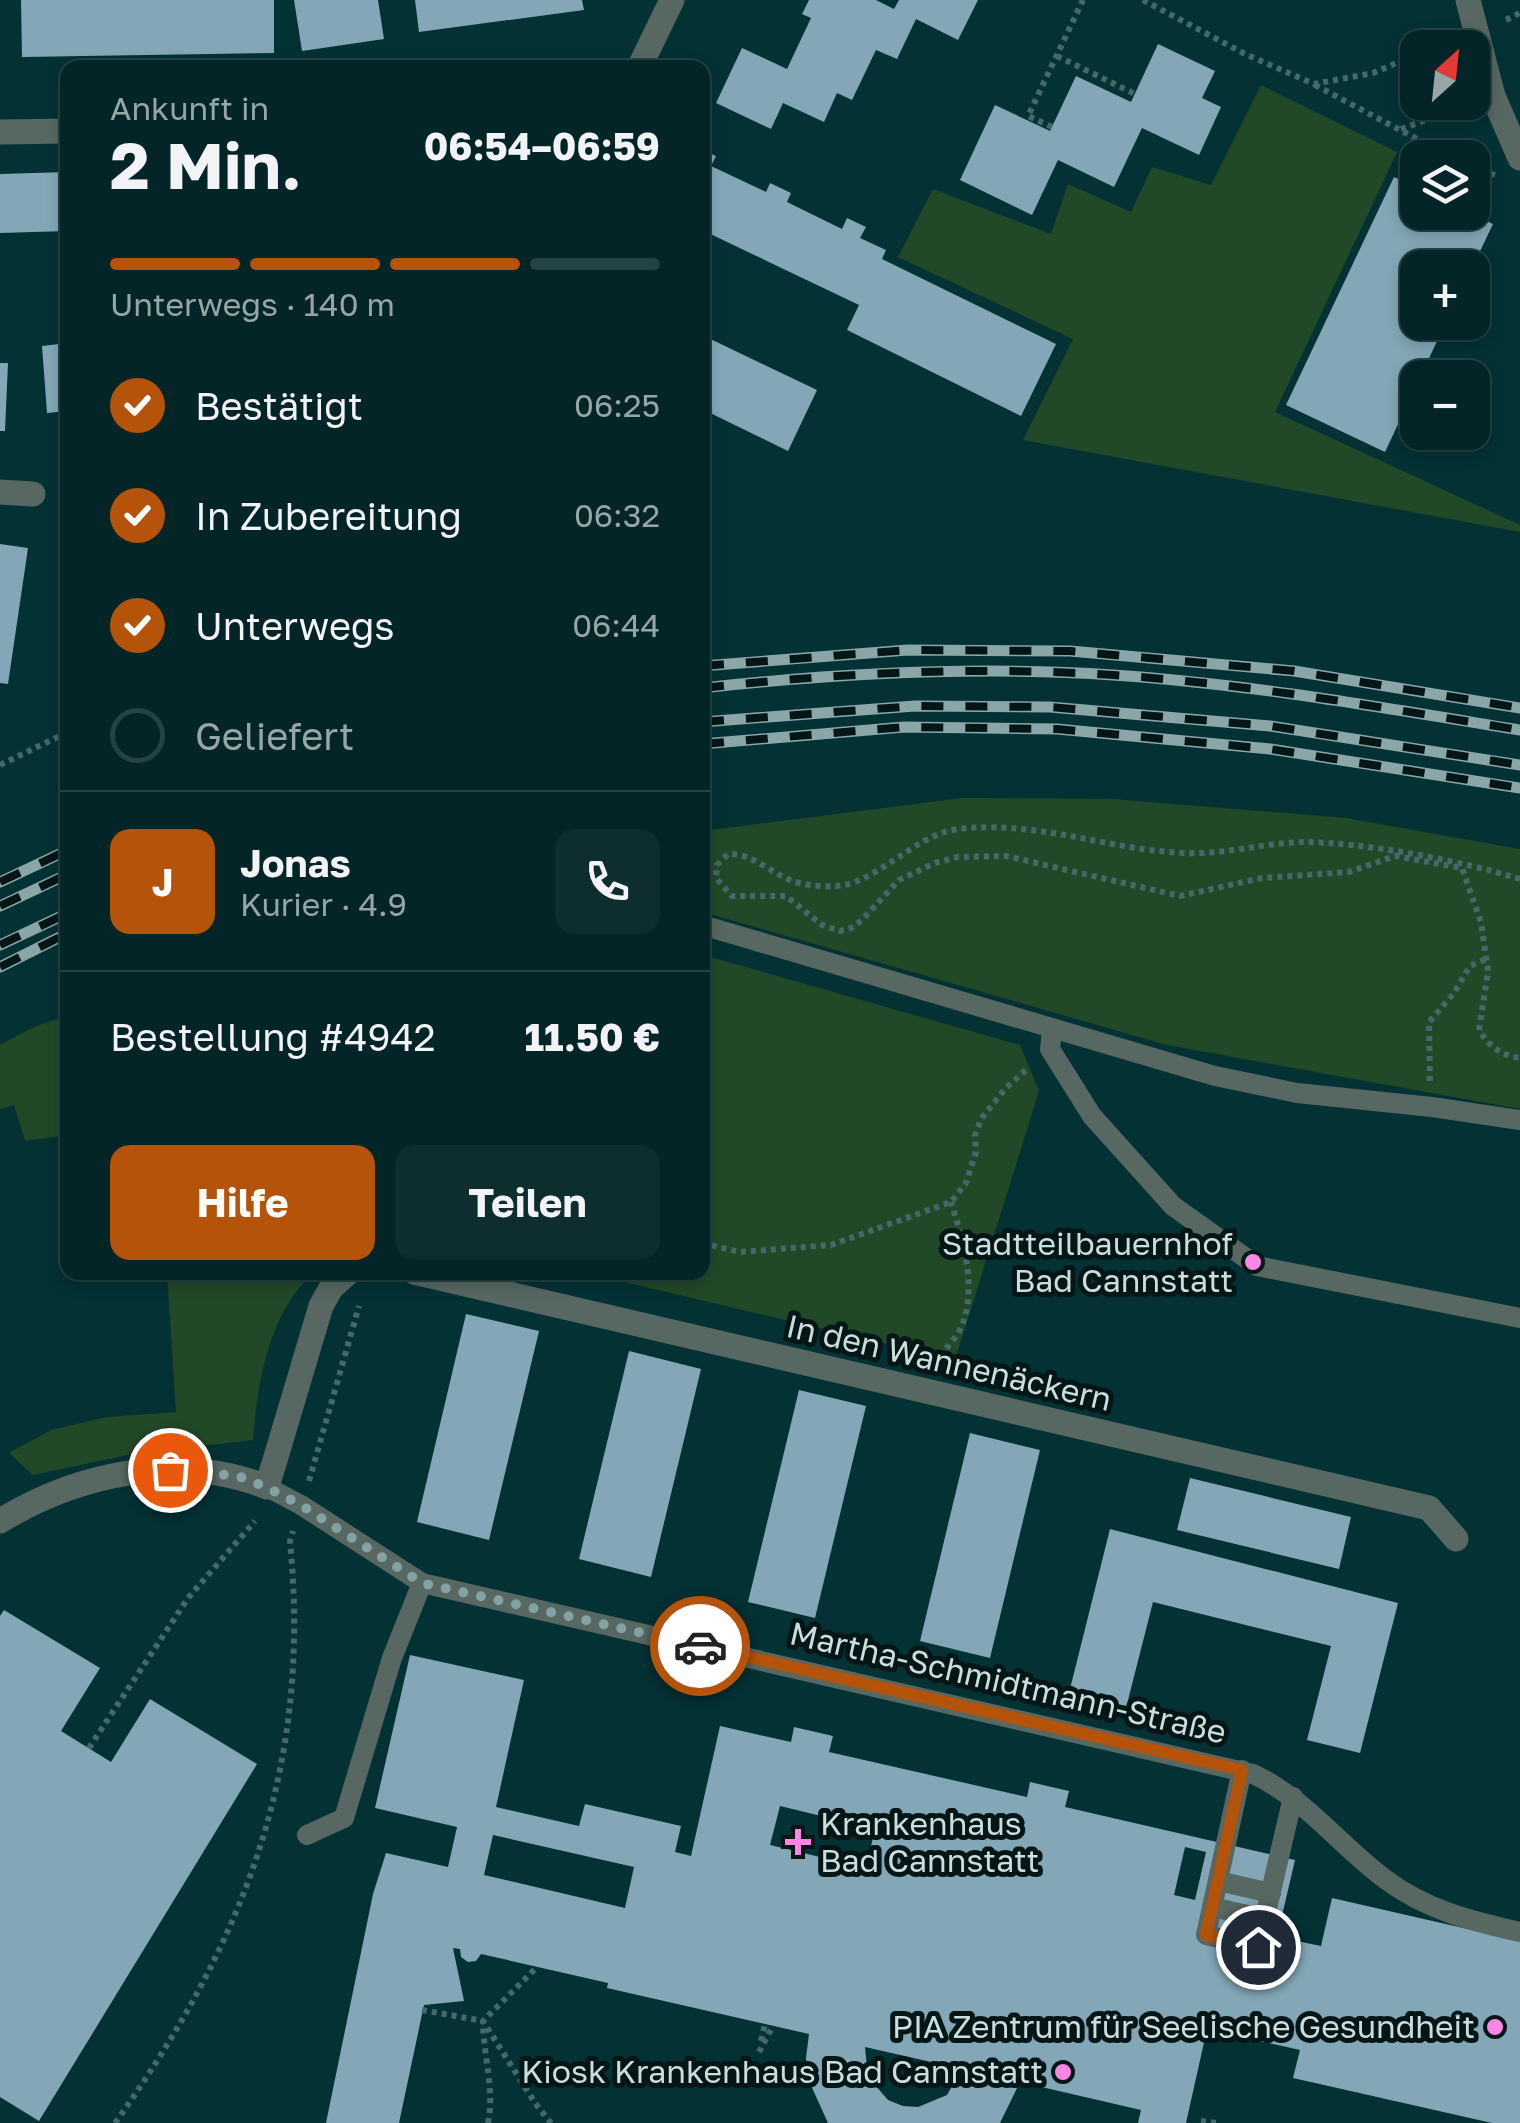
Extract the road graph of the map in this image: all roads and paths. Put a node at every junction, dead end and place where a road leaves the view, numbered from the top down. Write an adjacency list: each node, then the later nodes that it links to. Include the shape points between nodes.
1 (672, 0): 8 (street)
2 (1082, 0): 7 (path)
3 (1144, 0): 10 (path)
4 (1468, 0): 12 (street)
5 (1520, 13): 6 (path)
6 (1506, 20)
7 (1057, 56): 11 (path); 13 (path, via 1028,116)
8 (643, 60)
9 (1400, 62): 10 (path)
10 (1314, 84): 14 (path)
11 (1135, 94)
12 (1493, 96): 14 (path); 18 (street)
13 (1052, 127)
14 (1400, 129): 17 (path)
15 (60, 131): 16 (street)
16 (0, 132)
17 (1420, 140)
18 (1520, 158)
19 (0, 492): 20 (street)
20 (33, 494)
21 (60, 736): 22 (path)
22 (0, 765)
23 (1520, 878): 25 (path, via 1337,845 1179,853 1015,826 951,830 840,887 792,880 738,854 717,865 716,878 732,896 786,896 822,925 840,930 862,920 899,880 958,857 1006,856 1180,896 1262,878 1349,872 1395,856 1462,868)
24 (710, 928): 26 (lane)
25 (1486, 959): 27 (path, via 1479,1030 1504,1056); 28 (path, via 1470,966 1430,1022)
26 (1051, 1039): 28 (lane, via 1296,1094); 30 (path, via 981,1119 966,1182); 35 (lane, via 1092,1116 1173,1206 1257,1266)
27 (1520, 1058)
28 (1432, 1107): 29 (lane)
29 (1520, 1120)
30 (950, 1202): 31 (path, via 831,1245 740,1252); 36 (path, via 964,1244 966,1310)
31 (710, 1244)
32 (340, 1280): 37 (street, via 321,1306)
33 (448, 1280): 36 (street, In den Wannenäckern)
34 (361, 1300): 38 (path)
35 (1520, 1318)
36 (921, 1390): 41 (street, In den Wannenäckern, via 1429,1508)
37 (266, 1487): 38 (lane, Martha-Schmidtmann-Straße); 39 (street, Martha-Schmidtmann-Straße, via 238,1476 148,1470 60,1490)
38 (301, 1505): 43 (lane, Martha-Schmidtmann-Straße)
39 (0, 1521)
40 (256, 1521): 44 (path, via 188,1598)
41 (1456, 1538)
42 (290, 1541): 57 (path, via 294,1685 268,1827 215,1960)
43 (422, 1583): 45 (lane, Martha-Schmidtmann-Straße); 47 (lane, via 344,1818)
44 (88, 1748)
45 (1242, 1770): 46 (lane, Martha-Schmidtmann-Straße); 48 (lane)
46 (1293, 1797): 49 (lane); 52 (lane, Martha-Schmidtmann-Straße, via 1402,1891 1455,1917)
47 (307, 1835)
48 (1218, 1881): 49 (lane); 50 (lane)
49 (1271, 1893): 51 (lane)
50 (1212, 1907): 51 (lane); 51 (lane, via 1206,1935 1258,1947)
51 (1265, 1919)
52 (1520, 1932)
53 (537, 1967): 55 (path)
54 (422, 2010): 55 (path)
55 (484, 2020): 58 (path); 59 (path)
56 (1201, 2121): 60 (path)
57 (116, 2123)
58 (488, 2123)
59 (551, 2123)
60 (1217, 2123)

